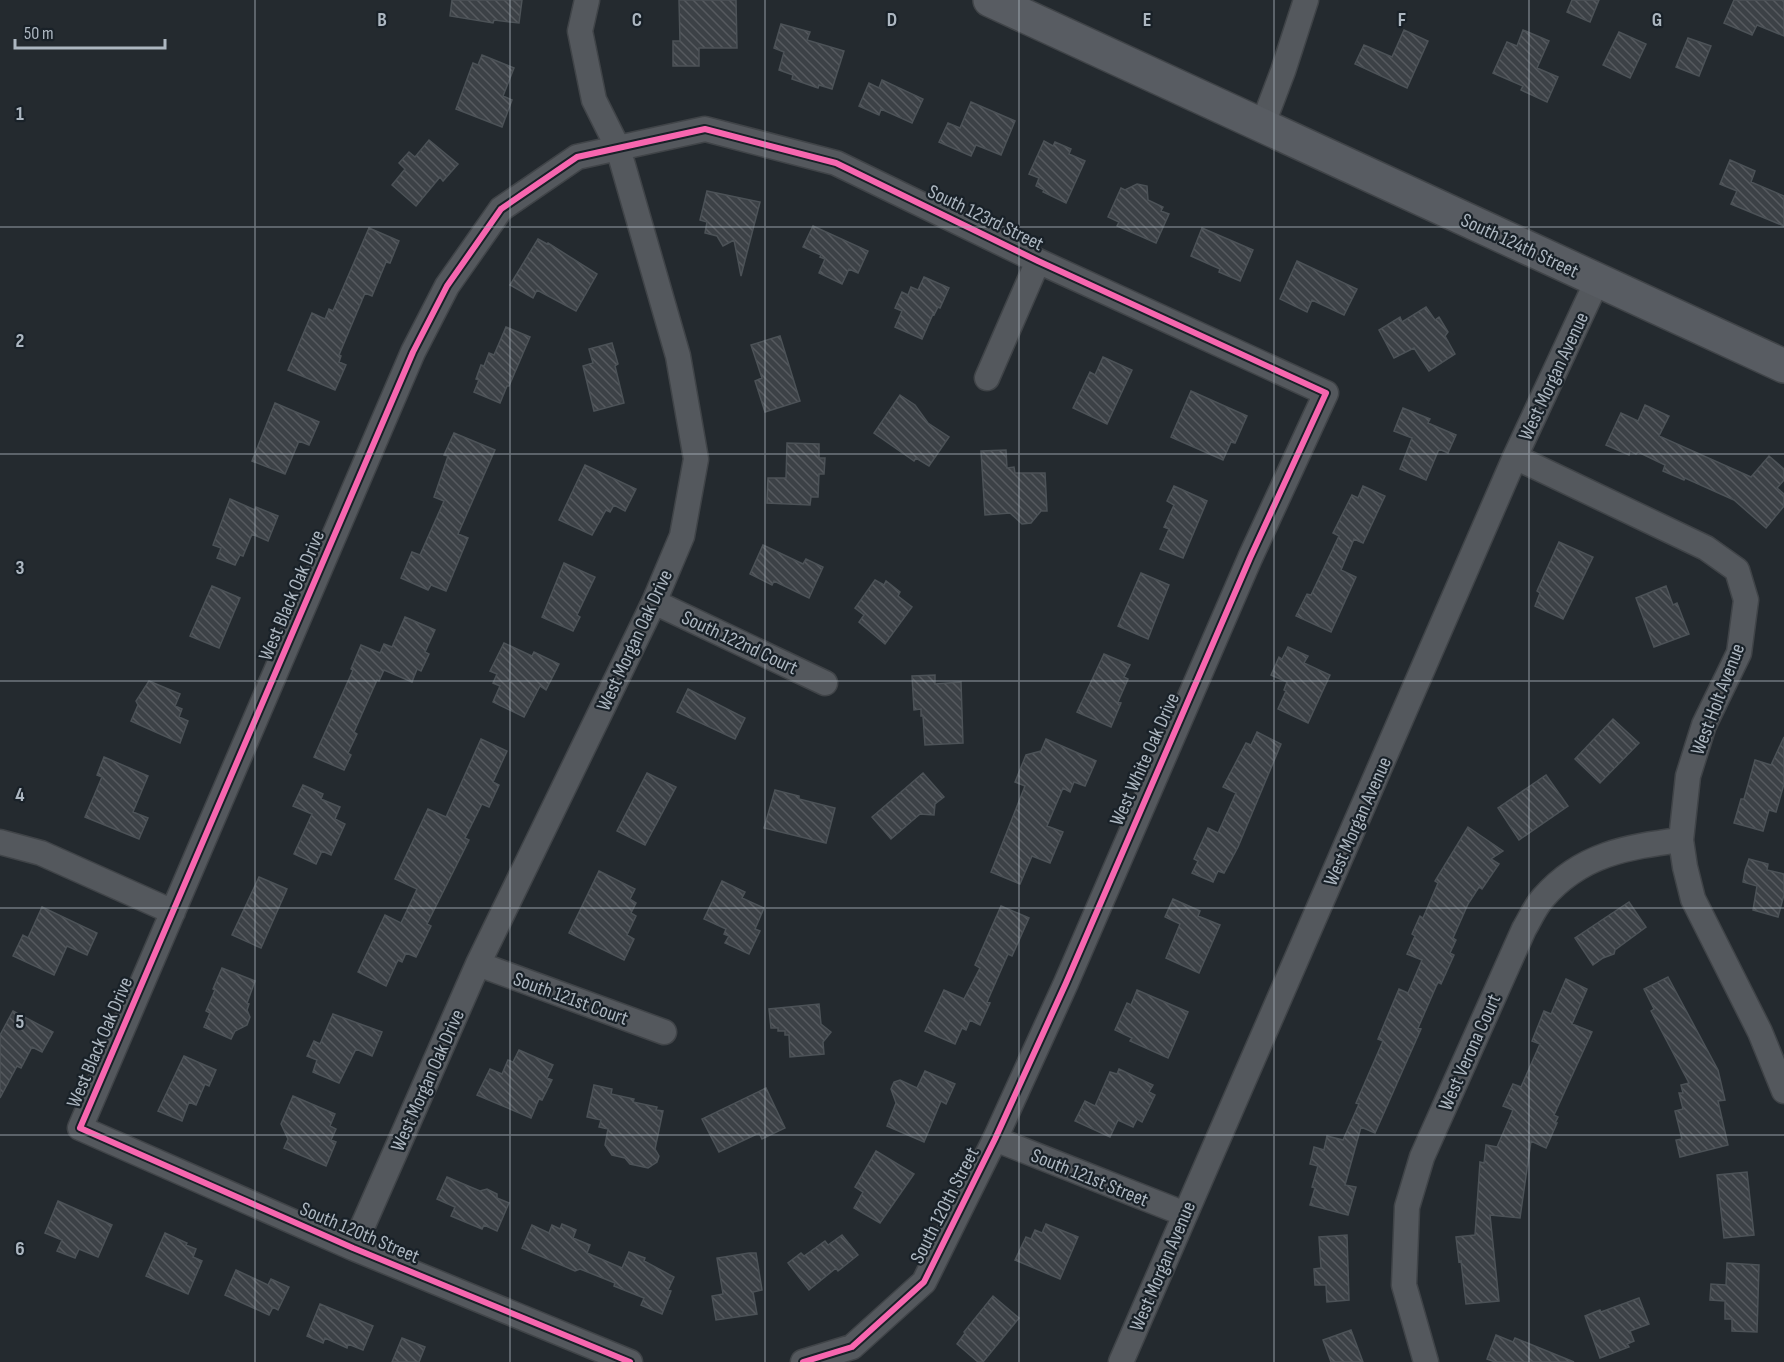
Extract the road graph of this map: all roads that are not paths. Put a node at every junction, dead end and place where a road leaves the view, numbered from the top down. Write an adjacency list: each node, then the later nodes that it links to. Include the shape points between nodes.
1 (587, 0): 5 (street, West Morgan Oak Drive, via 580,31 591,89)
2 (1306, 0): 4 (street)
3 (994, 1): 4 (street, South 124th Street)
4 (1261, 122): 7 (street, South 124th Street)
5 (618, 148): 6 (street, South 123rd Street, via 705,129 836,164); 12 (street, West Morgan Oak Drive, via 678,356 696,459 682,536); 16 (street, West Black Oak Drive, via 577,157 501,209 447,286 413,352)
6 (1038, 261): 9 (street); 10 (street, South 123rd Street)
7 (1597, 281): 8 (street, South 124th Street); 11 (street, West Morgan Avenue)
8 (1784, 366)
9 (987, 378)
10 (1326, 393): 21 (street, West White Oak Drive)
11 (1515, 457): 14 (street, West Holt Avenue, via 1706,548 1737,570 1746,600 1739,652 1704,725 1688,776); 22 (street, West Morgan Avenue)
12 (654, 602): 13 (street, South 122nd Court); 17 (street, West Morgan Oak Drive)
13 (825, 683)
14 (1681, 840): 19 (street, West Holt Avenue, via 1693,899 1760,1032); 27 (street, West Verona Court, via 1638,845 1599,856 1568,875 1542,898 1524,929 1422,1157 1407,1207 1404,1285)
15 (0, 842): 16 (street, via 41,853)
16 (172, 912): 20 (street, West Black Oak Drive)
17 (478, 964): 18 (street, South 121st Court); 23 (street, West Morgan Oak Drive)
18 (664, 1032)
19 (1784, 1091)
20 (80, 1128): 23 (street, South 120th Street)
21 (995, 1139): 22 (street, South 121st Street); 25 (street, South 120th Street, via 924,1282 852,1347)
22 (1185, 1214): 26 (street, West Morgan Avenue)
23 (353, 1248): 24 (street, South 120th Street)
24 (630, 1362)
25 (803, 1362)
26 (1121, 1362)
27 (1426, 1362)

